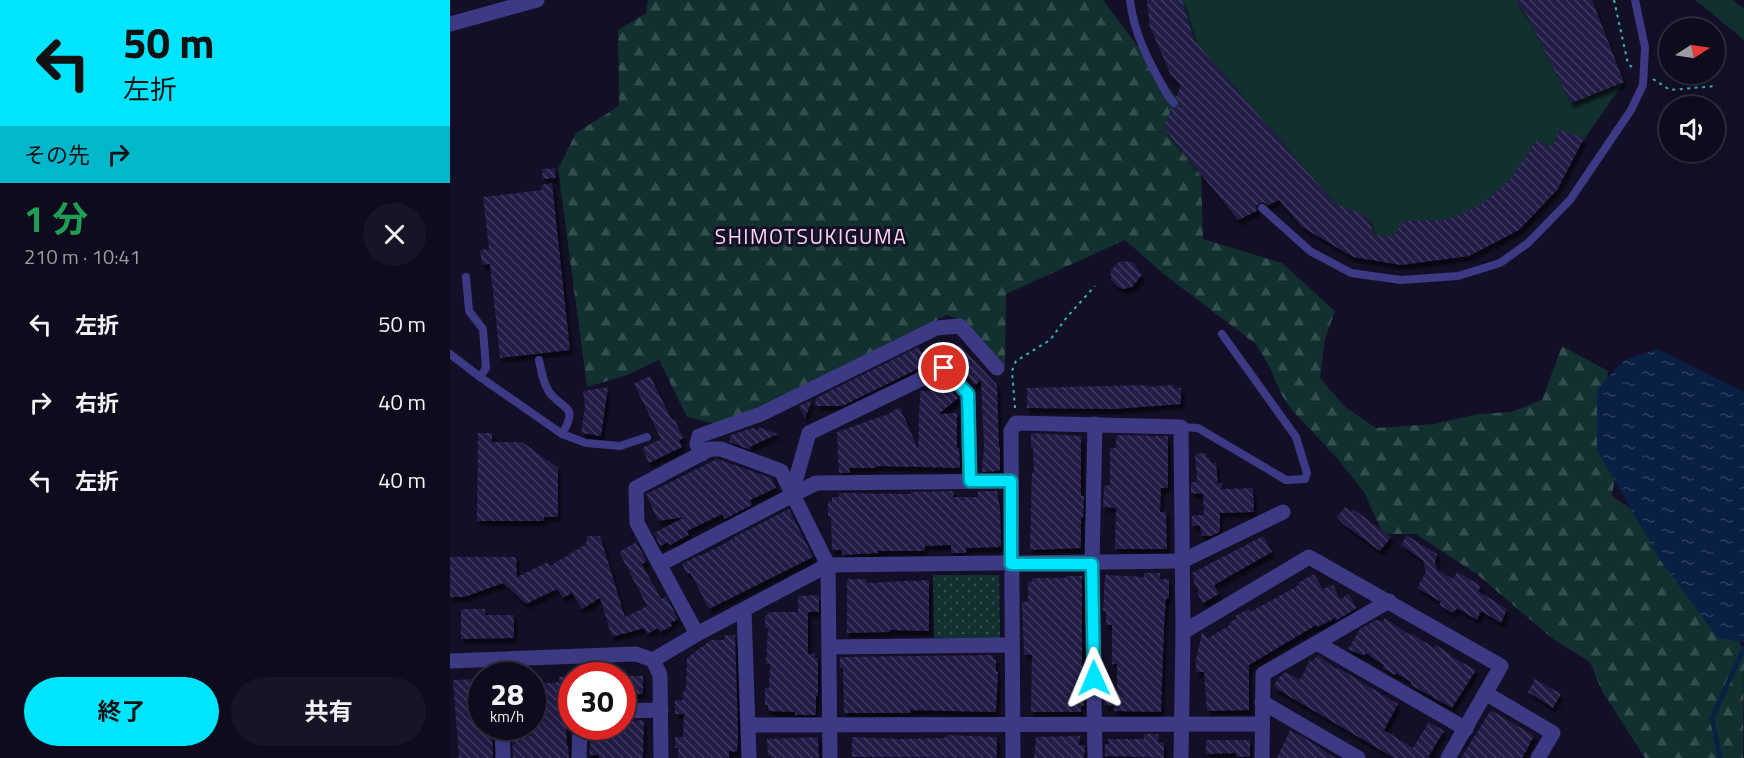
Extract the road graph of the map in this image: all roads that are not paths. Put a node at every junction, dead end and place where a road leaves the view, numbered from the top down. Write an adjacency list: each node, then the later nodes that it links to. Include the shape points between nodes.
1 (537, 0): 4 (street)
2 (1130, 0): 5 (lane, via 1140,44)
3 (1635, 0): 6 (lane, via 1645,47 1643,85 1631,110 1570,200 1528,243 1500,263 1458,276 1401,280 1351,273 1310,251)
4 (450, 24)
5 (1174, 103)
6 (1262, 208)
7 (466, 277): 12 (lane, via 469,311 483,329 486,368)
8 (1222, 334): 14 (lane, via 1296,437 1307,473 1305,479 1286,480 1198,428)
9 (450, 354): 12 (lane)
10 (539, 360): 15 (lane, via 548,390 570,414)
11 (997, 368): 17 (street, via 960,326 936,328 761,414 699,436 697,444)
12 (480, 377): 15 (lane)
13 (1095, 424): 14 (street); 19 (street, via 1016,423 1011,431); 25 (street)
14 (1181, 427): 22 (street)
15 (562, 434): 16 (lane, via 586,443 620,446)
16 (647, 437)
17 (702, 454): 20 (street, via 722,449 781,471); 23 (street, via 636,488 637,523)
18 (970, 481): 19 (street); 20 (street, via 816,483); 20 (street, via 968,394 944,368 809,433)
19 (1011, 481): 24 (street)
20 (792, 493): 23 (street); 26 (street)
21 (1283, 512): 22 (street)
22 (1182, 561): 25 (street); 29 (street)
23 (660, 564): 30 (street)
24 (1011, 564): 25 (street); 26 (street); 32 (street)
25 (1092, 564): 43 (street)
26 (828, 565): 28 (street); 33 (street)
27 (1389, 601): 29 (street, via 1309,557); 31 (street); 38 (street, via 1501,666)
28 (744, 610): 30 (street); 46 (street)
29 (1183, 632): 44 (street)
30 (698, 634): 34 (street)
31 (1317, 643): 39 (street, via 1263,674); 48 (street)
32 (1012, 645): 33 (street); 42 (street)
33 (830, 647): 47 (street)
34 (653, 660): 37 (street, via 636,654); 40 (street, via 660,675)
35 (450, 661): 36 (street)
36 (468, 663)
37 (546, 663)
38 (1486, 694): 48 (street); 62 (street, via 1553,733)
39 (1262, 702): 45 (street); 60 (street)
40 (661, 710): 41 (street); 53 (street)
41 (636, 711)
42 (1012, 724): 43 (street); 47 (street); 56 (street)
43 (1094, 724): 44 (street); 57 (street)
44 (1181, 724): 45 (street); 58 (street)
45 (1262, 724): 59 (street)
46 (749, 725): 47 (street); 54 (street)
47 (831, 725): 55 (street)
48 (1466, 729): 61 (street)
49 (502, 740): 51 (street)
50 (580, 740): 52 (street)
51 (503, 758)
52 (579, 758)
53 (661, 758)
54 (749, 758)
55 (830, 758)
56 (1013, 758)
57 (1095, 758)
58 (1181, 758)
59 (1262, 758)
60 (1359, 758)
61 (1448, 758)
62 (1538, 758)

